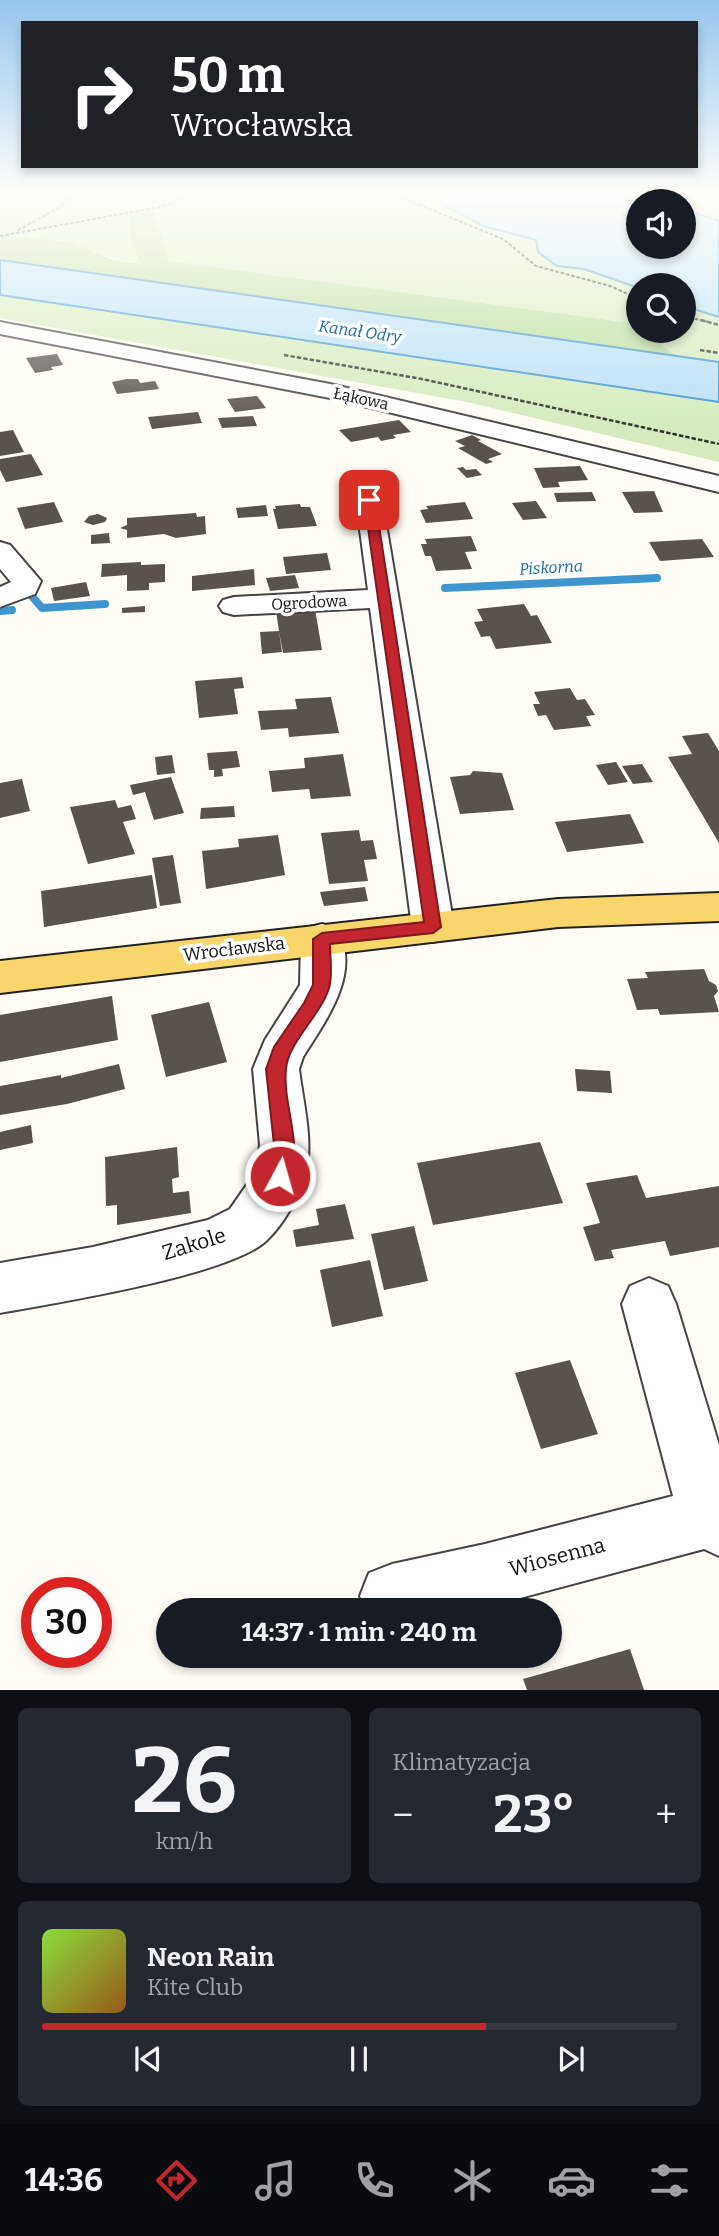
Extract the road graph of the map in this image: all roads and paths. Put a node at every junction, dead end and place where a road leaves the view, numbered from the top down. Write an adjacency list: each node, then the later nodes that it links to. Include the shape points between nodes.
1 (561, 273): 2 (path)
2 (626, 293)
3 (696, 319): 4 (path)
4 (719, 325)
5 (0, 328): 8 (street, Łąkowa, via 330,391)
6 (700, 350): 7 (path)
7 (719, 353)
8 (719, 484)
9 (369, 500): 12 (street)
10 (0, 551): 11 (street, via 26,581 24,588)
11 (0, 598)
12 (384, 598): 13 (street, Ogrodowa); 15 (street)
13 (234, 606)
14 (719, 907): 15 (main road, Wrocławska, via 558,913)
15 (433, 927): 16 (main road, Wrocławska)
16 (322, 939): 17 (main road, Wrocławska); 18 (street, Zakole, via 321,985 276,1069 284,1145 280,1176 248,1225 205,1244 93,1272)
17 (0, 977)
18 (0, 1287)
19 (649, 1304): 20 (street)
20 (714, 1521): 21 (street, Wiosenna)
21 (392, 1596)

